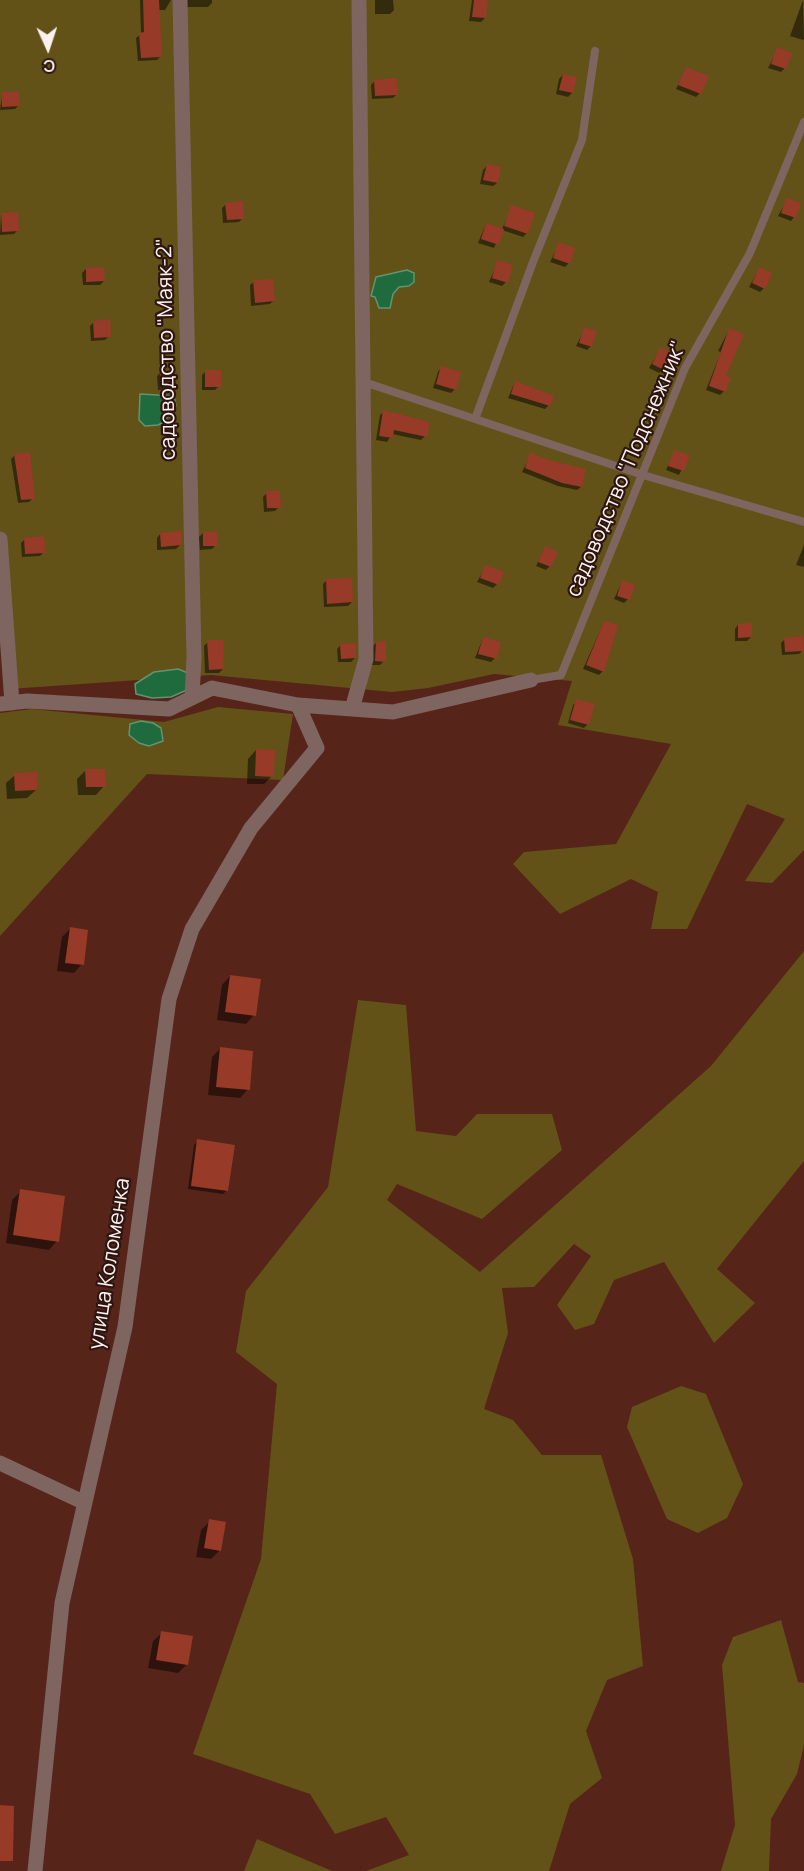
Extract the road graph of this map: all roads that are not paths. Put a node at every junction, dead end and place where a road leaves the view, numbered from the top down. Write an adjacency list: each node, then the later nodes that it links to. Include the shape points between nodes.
1 (180, 0): 11 (street, садоводство "Маяк-2")
2 (359, 0): 5 (street)
3 (595, 51): 6 (lane, via 582,140)
4 (804, 122): 7 (lane, садоводство "Подснежник", via 750,253 685,368)
5 (364, 382): 6 (lane); 14 (street, via 366,659)
6 (475, 419): 7 (lane)
7 (643, 475): 8 (lane); 10 (lane, садоводство "Подснежник", via 561,675)
8 (804, 522)
9 (0, 539): 12 (street)
10 (531, 680): 14 (street, via 393,712)
11 (192, 698): 12 (street, via 169,709 27,701); 13 (street, via 212,688)
12 (6, 704)
13 (298, 705): 14 (street); 16 (street, улица Коломенка, via 317,748 251,828 192,929 169,999 125,1327)
14 (352, 709)
15 (0, 1463): 16 (street)
16 (83, 1502): 17 (street, улица Коломенка, via 62,1603)
17 (35, 1871)

